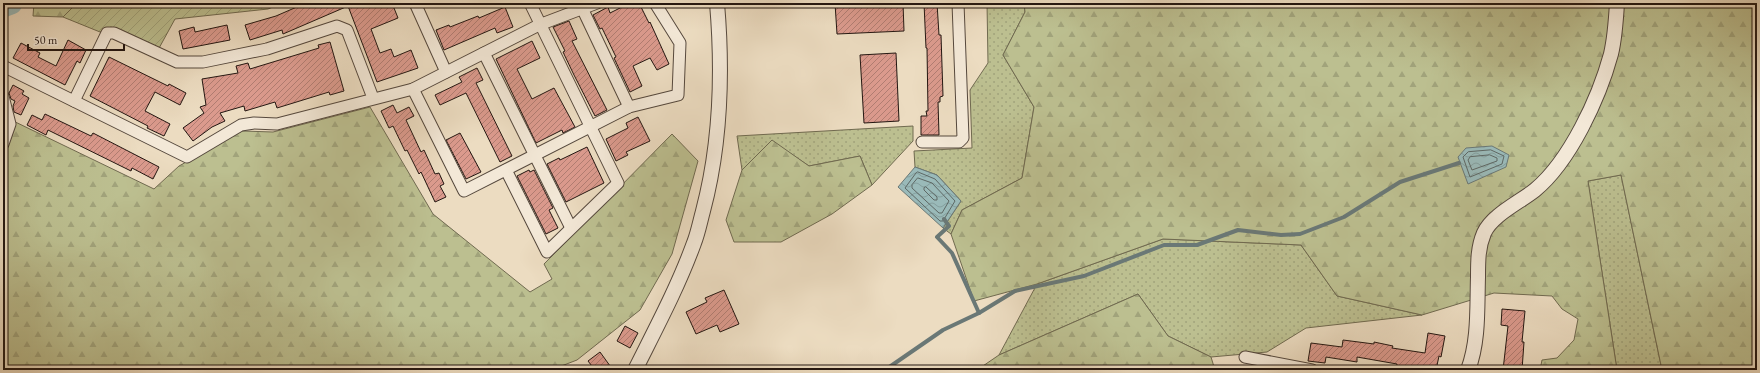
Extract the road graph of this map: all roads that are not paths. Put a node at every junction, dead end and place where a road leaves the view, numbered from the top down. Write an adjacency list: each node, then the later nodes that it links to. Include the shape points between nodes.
1 (415, 3): 12 (street)
2 (530, 3): 9 (street)
3 (597, 3): 8 (street)
4 (656, 3): 17 (street, via 680,43 678,95)
5 (717, 3): 25 (street, via 721,48 719,115 710,183 694,242 671,298)
6 (958, 3): 19 (street, via 963,138 959,142)
7 (1617, 3): 27 (street, via 1616,26 1609,61 1600,89 1575,139 1536,190 1498,217 1485,231 1478,248 1477,323 1473,356)
8 (582, 8): 9 (street); 17 (street)
9 (539, 25): 10 (street); 18 (street)
10 (484, 53): 12 (street); 21 (street)
11 (3, 66): 16 (street)
12 (446, 72): 13 (street)
13 (412, 89): 15 (street); 22 (street, via 464,191)
14 (3, 96): 20 (street, via 10,124)
15 (373, 98): 16 (street, via 277,124 241,125 187,157); 16 (street, via 347,30 337,26 267,49 204,62 177,62 114,33 107,34)
16 (74, 101)
17 (629, 107): 18 (street)
18 (591, 127): 21 (street); 23 (street, via 618,183)
19 (922, 142)
20 (3, 144)
21 (535, 155): 22 (street); 23 (street)
22 (506, 170): 23 (street, via 547,252)
23 (571, 228)
24 (1245, 357): 26 (street)
25 (635, 370)
26 (1312, 370)
27 (1468, 370)

